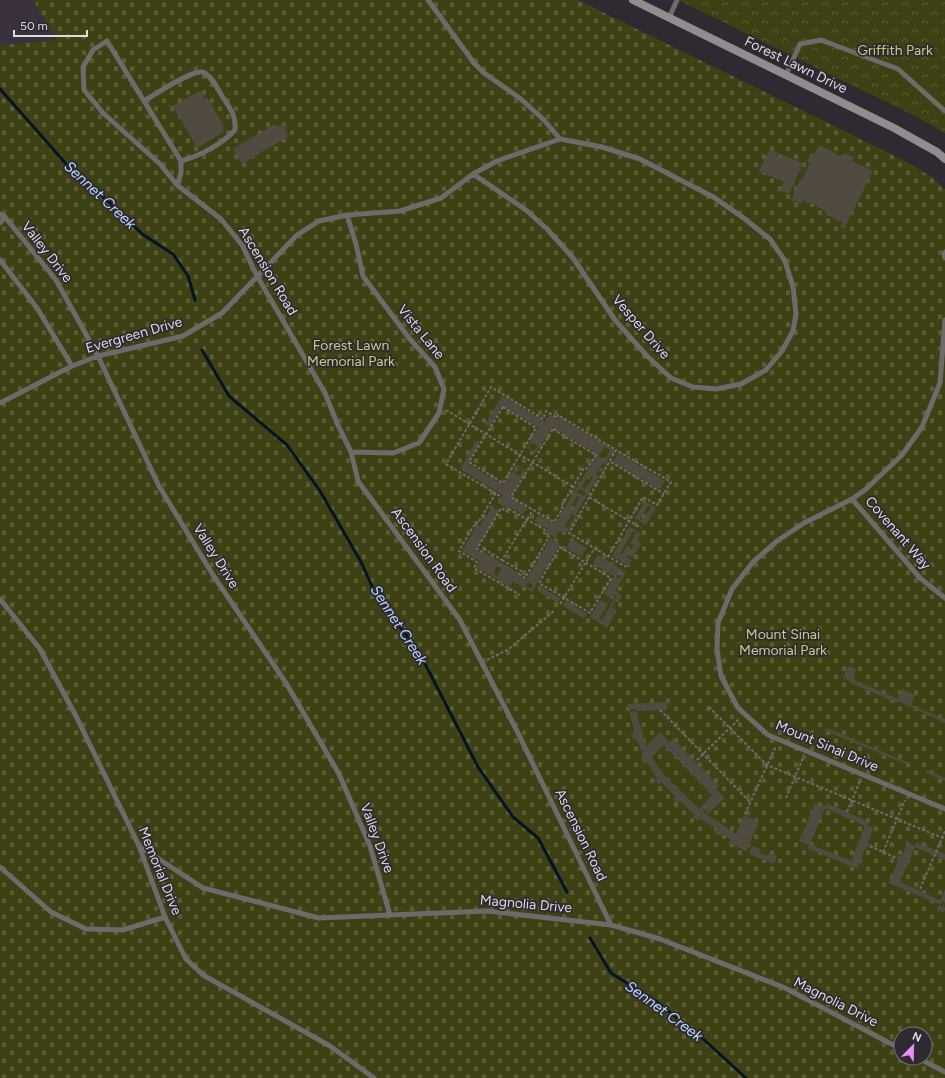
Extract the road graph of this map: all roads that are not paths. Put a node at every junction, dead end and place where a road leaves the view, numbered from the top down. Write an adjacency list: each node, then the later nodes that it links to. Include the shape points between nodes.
1 (428, 0): 8 (lane, via 474,63 521,99)
2 (633, 0): 4 (street, Forest Lawn Drive)
3 (677, 0): 4 (lane)
4 (669, 18): 5 (street, Forest Lawn Drive)
5 (786, 75): 7 (lane, via 800,44 821,40 898,69); 9 (street, Forest Lawn Drive, via 894,128)
6 (144, 101): 10 (lane); 10 (lane, via 192,74 202,72 207,75 236,118 235,130 230,136 196,157); 12 (lane, Ascension Road, via 107,41 93,50 83,67 84,90 103,113 160,164)
7 (945, 111)
8 (560, 139): 11 (lane, Evergreen Drive, via 497,160); 11 (lane, Vesper Drive, via 602,147 640,159 715,198 770,239 785,261 793,286 796,314 793,331 782,351 766,370 742,384 716,389 693,387 671,378 615,320 573,258 547,229 526,210)
9 (945, 159)
10 (181, 161): 12 (lane)
11 (473, 174): 13 (lane, Evergreen Drive, via 441,198 400,211)
12 (177, 185): 19 (lane, Ascension Road, via 222,219 242,245)
13 (347, 215): 19 (lane, Evergreen Drive, via 319,221 297,235); 25 (lane, Vista Lane, via 363,276 409,338 435,367 444,388 439,414 419,443 393,453)
14 (2, 216): 15 (lane, Valley Drive); 21 (lane, Valley Drive, via 56,280)
15 (0, 223)
16 (945, 252): 17 (lane)
17 (945, 258)
18 (0, 260): 22 (lane, via 37,308)
19 (257, 276): 21 (lane, Evergreen Drive, via 222,313 183,336); 25 (lane, Ascension Road, via 326,393)
20 (945, 320): 23 (lane, Mount Sinai Drive)
21 (98, 356): 22 (lane, Evergreen Drive); 32 (lane, Valley Drive, via 159,486 213,575 286,683 339,774 370,846)
22 (72, 366): 24 (lane, Evergreen Drive)
23 (942, 384): 26 (lane, Mount Sinai Drive, via 922,427 902,455)
24 (0, 403)
25 (351, 452): 34 (lane, Ascension Road, via 358,480 460,620)
26 (852, 499): 27 (lane, Covenant Way, via 920,578); 29 (lane, Mount Sinai Drive, via 804,523 778,540 753,562 732,590 718,623 717,649 721,676 738,708 768,735)
27 (945, 598)
28 (0, 599): 30 (lane, Memorial Drive, via 40,649 77,718)
29 (945, 809)
30 (139, 846): 32 (lane, Magnolia Drive, via 203,888 319,918); 33 (lane, Memorial Drive)
31 (0, 867): 33 (lane, via 51,912 86,928 123,930)
32 (390, 915): 34 (lane, Magnolia Drive, via 487,911)
33 (165, 917): 38 (lane, Memorial Drive, via 186,959 203,975 330,1046)
34 (611, 924): 35 (lane, Magnolia Drive, via 660,939 785,988)
35 (893, 1045)
36 (933, 1066): 37 (lane)
37 (945, 1072)
38 (374, 1078)

